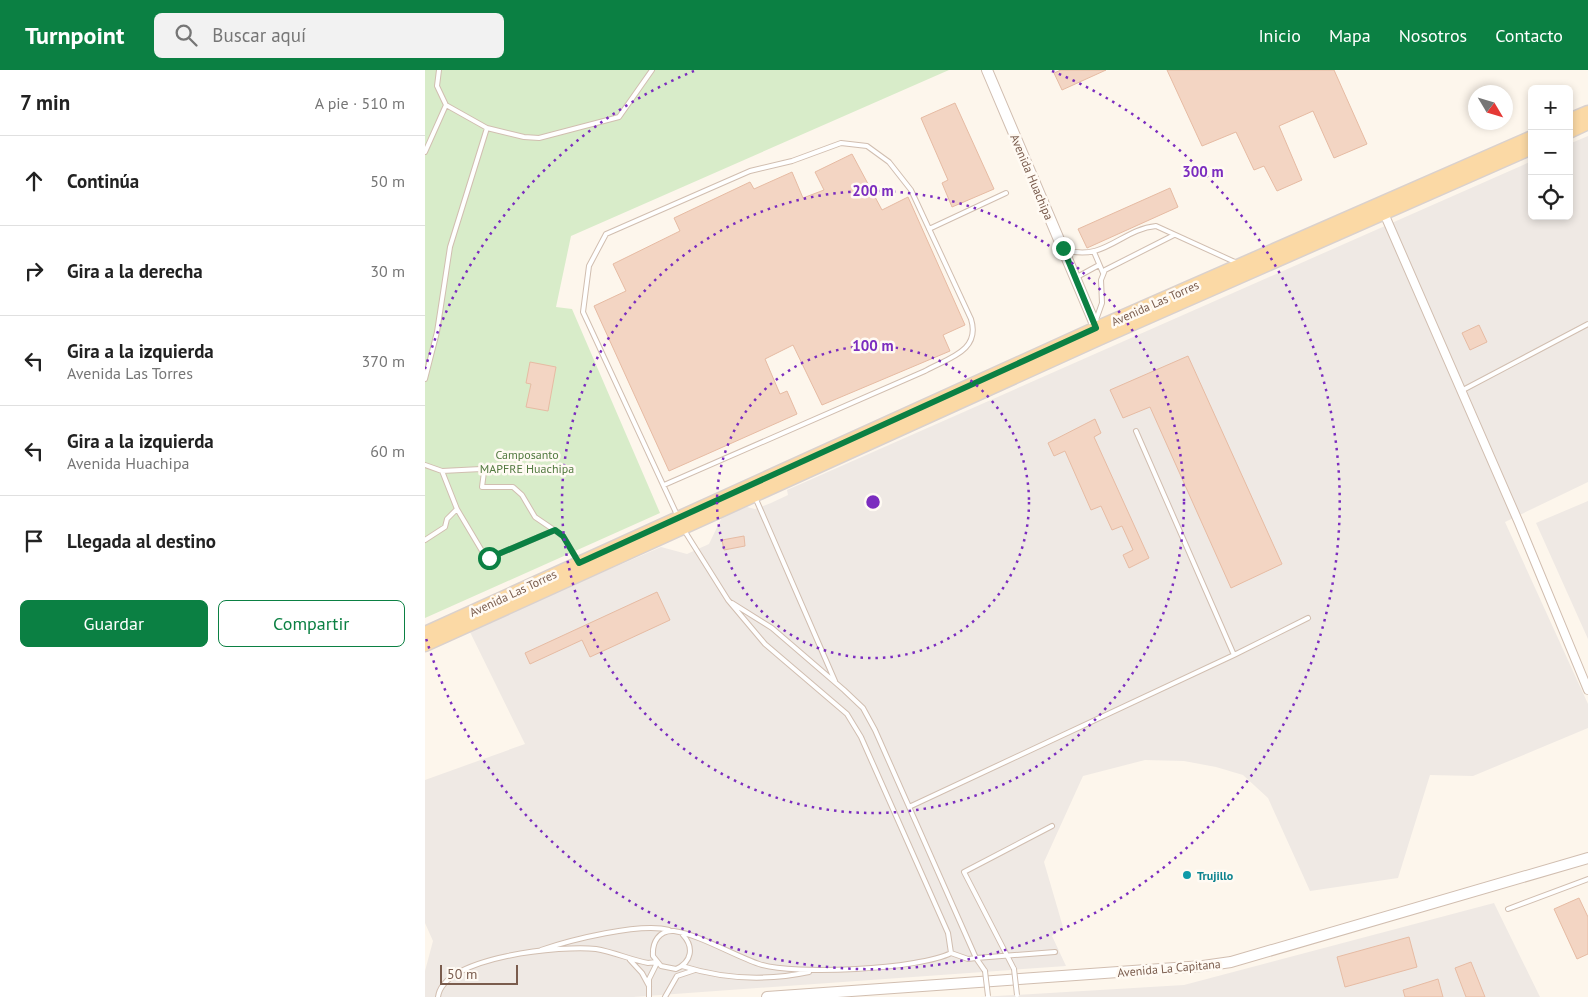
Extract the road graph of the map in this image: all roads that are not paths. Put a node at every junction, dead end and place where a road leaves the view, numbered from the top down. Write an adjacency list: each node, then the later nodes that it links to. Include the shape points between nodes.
1 (439, 70): 4 (lane, via 437,86)
2 (652, 70): 8 (lane, via 619,117 539,138)
3 (987, 70): 17 (street, Avenida Huachipa)
4 (446, 105): 8 (lane); 12 (lane)
5 (1588, 112): 6 (main road)
6 (1573, 118)
7 (1588, 124): 9 (main road)
8 (487, 128): 25 (lane, via 450,247 437,332)
9 (1573, 130)
10 (1528, 139): 14 (main road, Avenida Las Torres)
11 (1528, 150): 14 (main road, Avenida Las Torres)
12 (425, 152)
13 (1006, 193): 15 (lane)
14 (1382, 209): 20 (main road, Avenida Las Torres); 24 (main road, Avenida Las Torres); 26 (street)
15 (929, 229): 30 (lane, via 971,319 975,331 971,342 960,352 925,371); 30 (lane, via 911,190 889,162 867,146 841,144 750,171 606,234 589,266 583,312)
16 (1174, 235): 18 (lane, via 1151,226); 20 (lane); 21 (lane, via 1111,265)
17 (1063, 248): 18 (lane, via 1078,254); 22 (street, Avenida Huachipa)
18 (1094, 252): 19 (lane)
19 (1099, 265): 21 (lane); 22 (lane)
20 (1241, 265): 24 (main road, Avenida Las Torres)
21 (1103, 274): 24 (lane)
22 (1075, 278): 24 (street, Avenida Huachipa)
23 (1588, 324): 26 (lane)
24 (1097, 330): 31 (main road, Avenida Las Torres); 33 (main road, Avenida Las Torres)
25 (425, 379)
26 (1461, 391): 43 (street)
27 (1136, 431): 41 (lane)
28 (425, 465): 29 (lane)
29 (442, 472): 32 (lane); 34 (lane, via 481,469 484,472 482,487 513,487 522,495 535,517)
30 (664, 485): 33 (lane)
31 (754, 495): 33 (main road, Avenida Las Torres); 42 (lane)
32 (457, 509): 34 (lane, via 489,558); 35 (lane, via 447,518 445,527)
33 (681, 522): 36 (main road, Avenida Las Torres); 37 (lane); 40 (main road, Avenida Las Torres)
34 (555, 530): 36 (lane, via 563,536)
35 (425, 540)
36 (579, 563): 39 (main road, Avenida Las Torres)
37 (728, 600): 42 (lane, via 772,628); 53 (lane, via 765,644 847,714 861,737 948,933)
38 (1308, 618): 41 (lane)
39 (425, 633)
40 (425, 644)
41 (1234, 655): 44 (lane)
42 (836, 683): 44 (lane, via 863,708)
43 (1588, 690)
44 (909, 807): 55 (lane)
45 (1052, 826): 54 (lane, via 964,872)
46 (1588, 858): 67 (street, Avenida La Capitana, via 1231,962)
47 (1588, 879): 48 (lane)
48 (1508, 909)
49 (673, 931): 50 (lane); 51 (lane, via 662,928 636,930 565,942); 57 (lane, via 654,941 653,956)
50 (683, 935): 58 (lane, via 691,951); 60 (lane, via 761,964)
51 (534, 952): 56 (lane, via 597,949); 66 (lane, via 464,968 446,982)
52 (1055, 952): 54 (lane)
53 (951, 953): 55 (lane); 60 (lane, via 940,959 917,963)
54 (1008, 956): 55 (lane); 65 (lane, bridge, via 1015,969)
55 (976, 958): 68 (lane, bridge, via 985,971)
56 (629, 960): 57 (lane); 62 (lane)
57 (657, 962): 58 (lane, via 665,969); 62 (lane)
58 (681, 966): 59 (lane); 61 (lane)
59 (695, 970): 60 (lane, via 756,977); 61 (lane)
60 (814, 971)
61 (677, 976): 64 (lane)
62 (649, 986): 63 (lane)
63 (649, 996)
64 (665, 996)
65 (1018, 996)
66 (438, 997)
67 (767, 997)
68 (988, 997)

